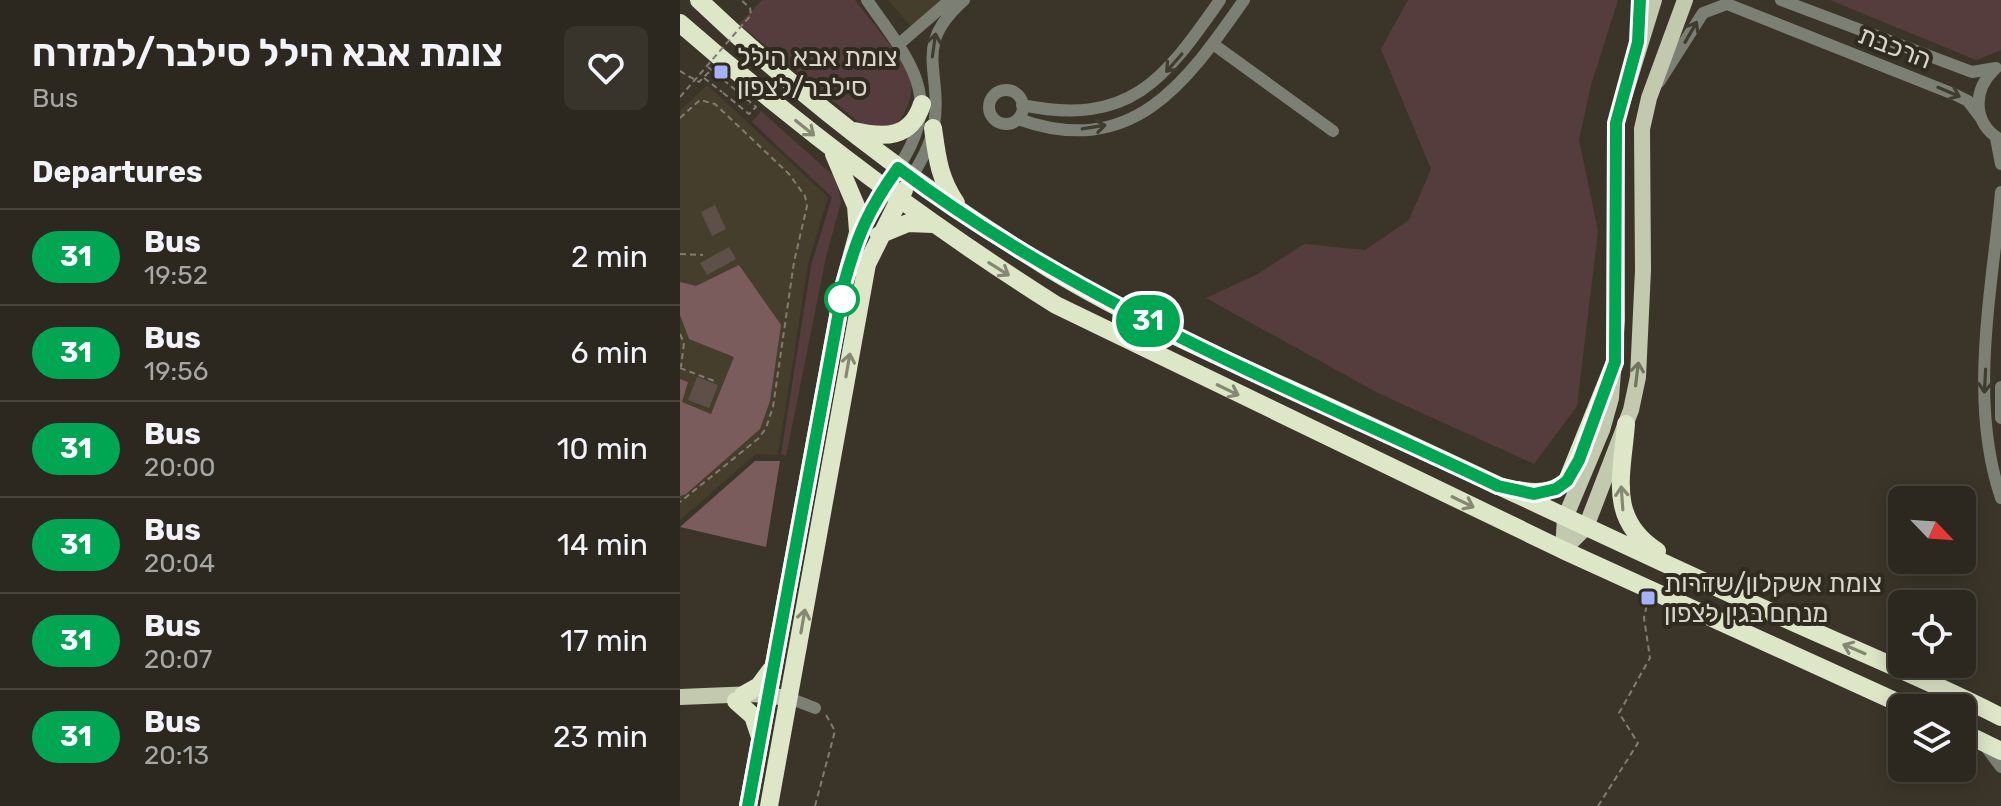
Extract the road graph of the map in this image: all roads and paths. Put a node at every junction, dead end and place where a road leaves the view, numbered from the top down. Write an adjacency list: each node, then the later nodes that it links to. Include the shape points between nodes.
1 (699, 0): 28 (highway)
2 (741, 0): 16 (path, bridge, via 751,15)
3 (867, 0): 14 (street)
4 (950, 0): 14 (street)
5 (964, 0): 22 (street, one-way to 5, via 936,32)
6 (1220, 0): 23 (street, one-way to 23, via 1172,67 1144,90 1090,110)
7 (1244, 0): 15 (street)
8 (1640, 0): 13 (street)
9 (1654, 0): 13 (main road)
10 (1685, 0): 21 (main road)
11 (1781, 0): 17 (street, הרכבת, via 1961,69 1986,72)
12 (680, 24): 16 (highway)
13 (1638, 42): 43 (main road, via 1616,123)
14 (899, 44): 22 (street)
15 (1213, 44): 26 (street, one-way to 15, via 1072,130 1133,117 1182,84); 29 (street)
16 (714, 62): 19 (path); 19 (path, bridge, via 756,107 749,114); 20 (path, bridge); 31 (highway, one-way to 31)
17 (1999, 67): 24 (street, via 1980,90)
18 (680, 71): 19 (path, via 699,82)
19 (704, 77)
20 (680, 97)
21 (1649, 98): 24 (street, הרכבת, one-way to 24, via 1703,13 1727,4 1956,95); 48 (main road, one-way to 21, via 1638,377 1642,129)
22 (928, 102): 27 (street); 28 (highway, via 908,129 895,136); 33 (street)
23 (1022, 105): 26 (street); 26 (street, via 1018,95 1007,90 990,100 989,113 998,123)
24 (1980, 117): 30 (street, הרכבת)
25 (680, 118): 51 (path, via 700,100 715,104 789,174 807,206 766,428)
26 (1018, 119)
27 (933, 128): 33 (street, via 929,145); 36 (highway, via 943,185)
28 (845, 129): 33 (highway)
29 (1333, 131)
30 (1999, 139): 32 (street)
31 (833, 151): 35 (highway); 38 (highway, via 856,206)
32 (2001, 164)
33 (905, 173): 35 (highway); 36 (highway)
34 (2001, 192): 50 (street, one-way to 50, via 1985,390 1988,446)
35 (891, 194): 37 (highway); 38 (highway); 39 (highway)
36 (962, 212): 49 (highway, via 1122,308)
37 (935, 224): 39 (highway, via 908,223); 54 (highway, one-way to 54, via 1056,305)
38 (858, 233): 57 (highway, via 844,284)
39 (879, 235): 62 (highway, one-way to 39, via 867,264)
40 (680, 254): 41 (path)
41 (703, 255)
42 (680, 334): 44 (path)
43 (1615, 362): 49 (highway, via 1567,481 1534,494); 52 (main road, via 1602,430)
44 (680, 368): 45 (path)
45 (717, 382)
46 (2001, 387): 47 (street)
47 (2001, 418)
48 (1626, 424): 53 (main road); 55 (highway, one-way to 48, via 1638,539 1627,525 1621,481)
49 (1498, 486): 52 (highway)
50 (2001, 498)
51 (680, 502)
52 (1565, 518): 53 (highway); 54 (main road)
53 (1586, 527): 54 (main road); 55 (highway)
54 (1563, 550): 56 (highway)
55 (1714, 586): 64 (highway, one-way to 55)
56 (1654, 592): 60 (highway); 73 (path, via 1644,618 1650,658 1619,713 1638,743)
57 (776, 656): 59 (highway, via 765,680); 61 (highway)
58 (680, 697): 59 (main road)
59 (734, 698): 61 (main road); 66 (highway, via 753,716)
60 (1888, 698)
61 (768, 701): 62 (main road); 66 (highway)
62 (788, 704): 63 (street); 71 (highway)
63 (815, 708): 72 (path, via 831,720 835,731)
64 (2001, 717)
65 (1976, 739): 67 (highway)
66 (760, 741): 70 (highway)
67 (1981, 741): 68 (highway); 69 (street)
68 (2001, 751)
69 (2001, 767)
70 (748, 806)
71 (769, 806)
72 (815, 806)
73 (1598, 806)

